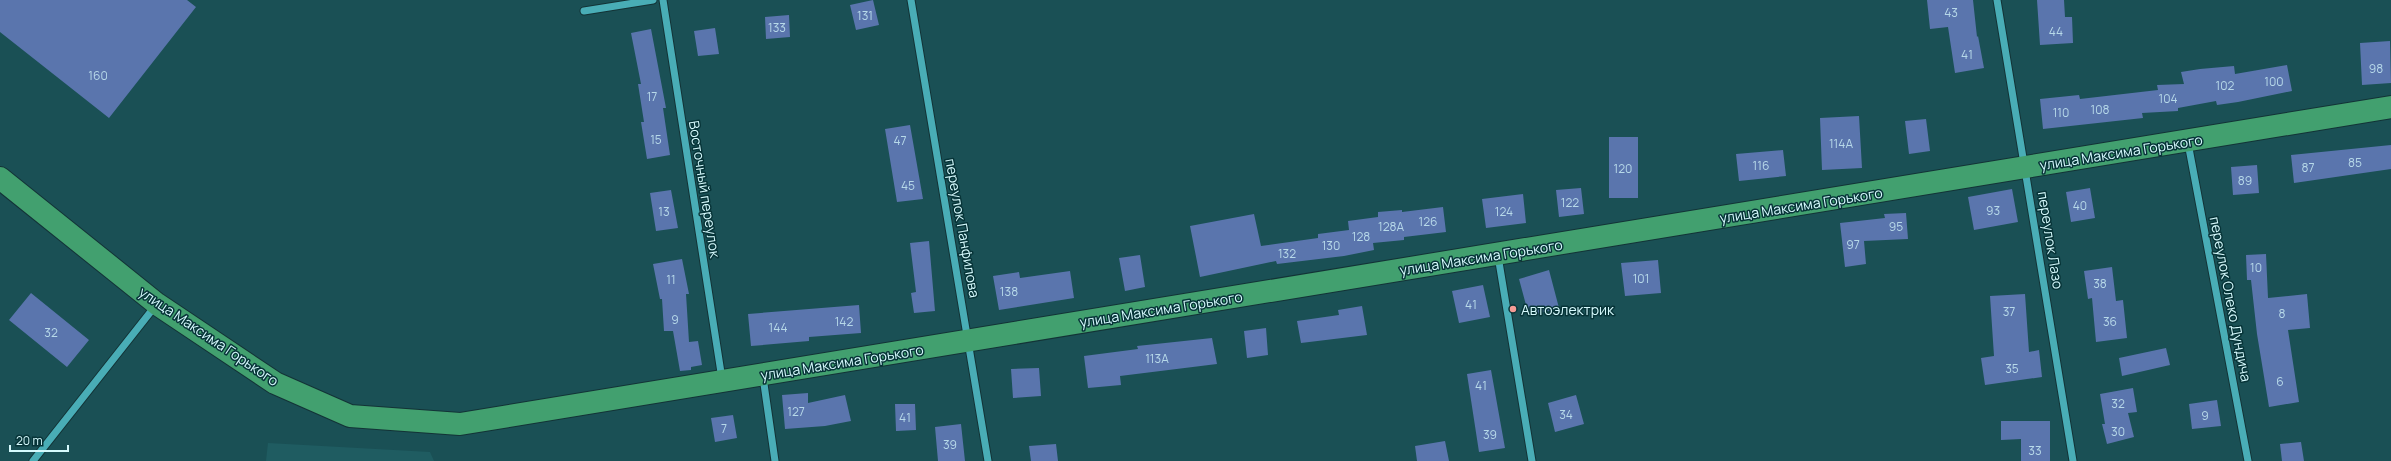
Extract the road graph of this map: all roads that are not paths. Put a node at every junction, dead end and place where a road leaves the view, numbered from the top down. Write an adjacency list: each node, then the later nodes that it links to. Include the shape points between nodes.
1 (653, 0): 5 (street)
2 (663, 0): 14 (street, Восточный переулок)
3 (911, 0): 12 (street, переулок Панфилова)
4 (1997, 0): 8 (street, переулок Лазо)
5 (584, 11)
6 (2391, 107): 7 (main road, улица Максима Горького)
7 (2188, 141): 8 (main road, улица Максима Горького); 20 (street, переулок Олеко Дундича)
8 (2026, 168): 10 (main road, улица Максима Горького); 19 (street, переулок Лазо)
9 (0, 178): 11 (main road, улица Максима Горького)
10 (1498, 254): 12 (main road, улица Максима Горького); 18 (street)
11 (157, 304): 14 (main road, улица Максима Горького, via 275,383 350,416 460,424); 15 (street)
12 (969, 341): 13 (main road, улица Максима Горького); 17 (street, переулок Панфилова)
13 (763, 374): 14 (main road, улица Максима Горького); 16 (street)
14 (722, 381)
15 (33, 461)
16 (775, 461)
17 (988, 461)
18 (1532, 461)
19 (2073, 461)
20 (2248, 461)

